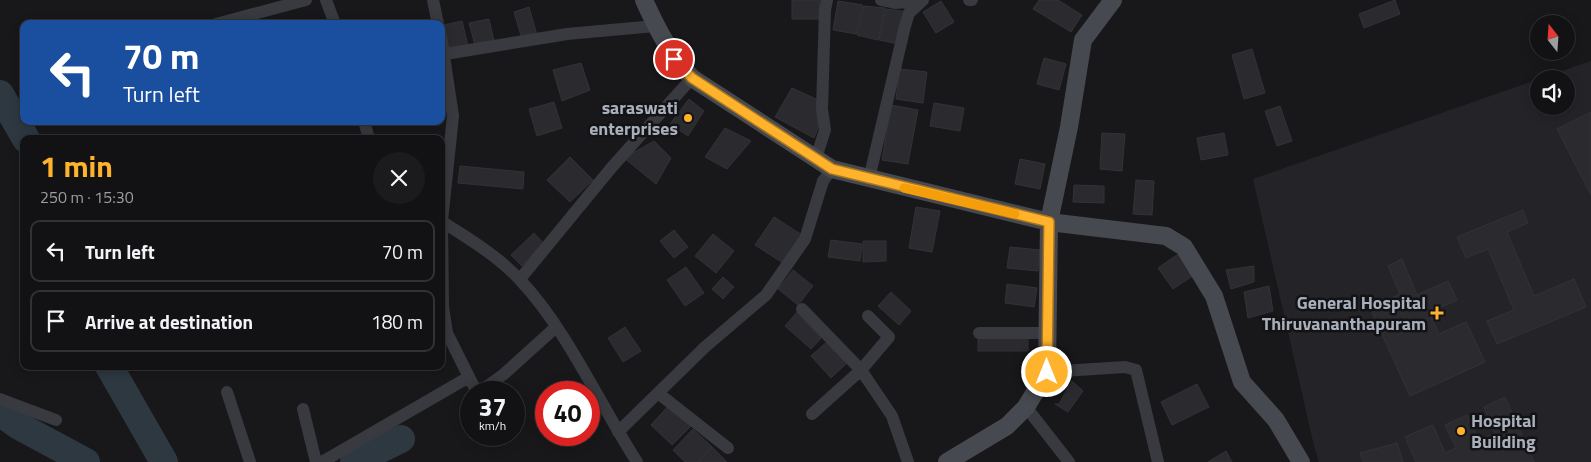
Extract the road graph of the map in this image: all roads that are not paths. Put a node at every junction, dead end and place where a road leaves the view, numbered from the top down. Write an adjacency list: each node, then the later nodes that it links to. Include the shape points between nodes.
1 (306, 0): 9 (street)
2 (326, 0): 10 (street)
3 (433, 0): 11 (street)
4 (644, 0): 12 (street)
5 (827, 0): 15 (street, via 824,10 822,109 825,130)
6 (880, 0): 7 (street, via 895,3)
7 (922, 0): 17 (street, via 909,13 905,26)
8 (1114, 0): 19 (street, via 1082,40)
9 (231, 20)
10 (334, 20)
11 (437, 20)
12 (655, 26): 13 (street, via 567,34); 14 (street, via 674,59)
13 (445, 54): 18 (street, via 453,116)
14 (692, 78): 15 (street); 21 (street, via 612,167)
15 (816, 158): 16 (street)
16 (832, 169): 17 (street); 34 (street, via 823,181 805,239 766,294)
17 (869, 179): 19 (street)
18 (445, 186)
19 (1049, 222): 27 (street); 50 (street, via 1166,236 1184,247 1214,296 1242,382 1276,420)
20 (445, 224): 21 (street)
21 (520, 279): 25 (street)
22 (802, 309): 28 (street)
23 (868, 316): 28 (street, via 889,337)
24 (445, 323): 30 (street)
25 (556, 327): 32 (street); 40 (street)
26 (979, 333): 27 (street)
27 (1047, 333): 29 (street)
28 (861, 370): 38 (street); 46 (street, via 892,416)
29 (1047, 372): 36 (street); 49 (street, via 1125,367 1136,370)
30 (468, 377): 31 (street); 44 (street)
31 (471, 381)
32 (494, 381)
33 (227, 392): 42 (street)
34 (658, 393): 40 (street); 41 (street)
35 (0, 399): 39 (street)
36 (1026, 407): 47 (street, via 1007,426); 48 (street)
37 (303, 409): 43 (street)
38 (812, 414)
39 (56, 420)
40 (618, 432): 45 (street)
41 (728, 448)
42 (250, 462)
43 (316, 462)
44 (322, 462)
45 (637, 462)
46 (908, 462)
47 (947, 462)
48 (1069, 462)
49 (1158, 462)
50 (1301, 462)

